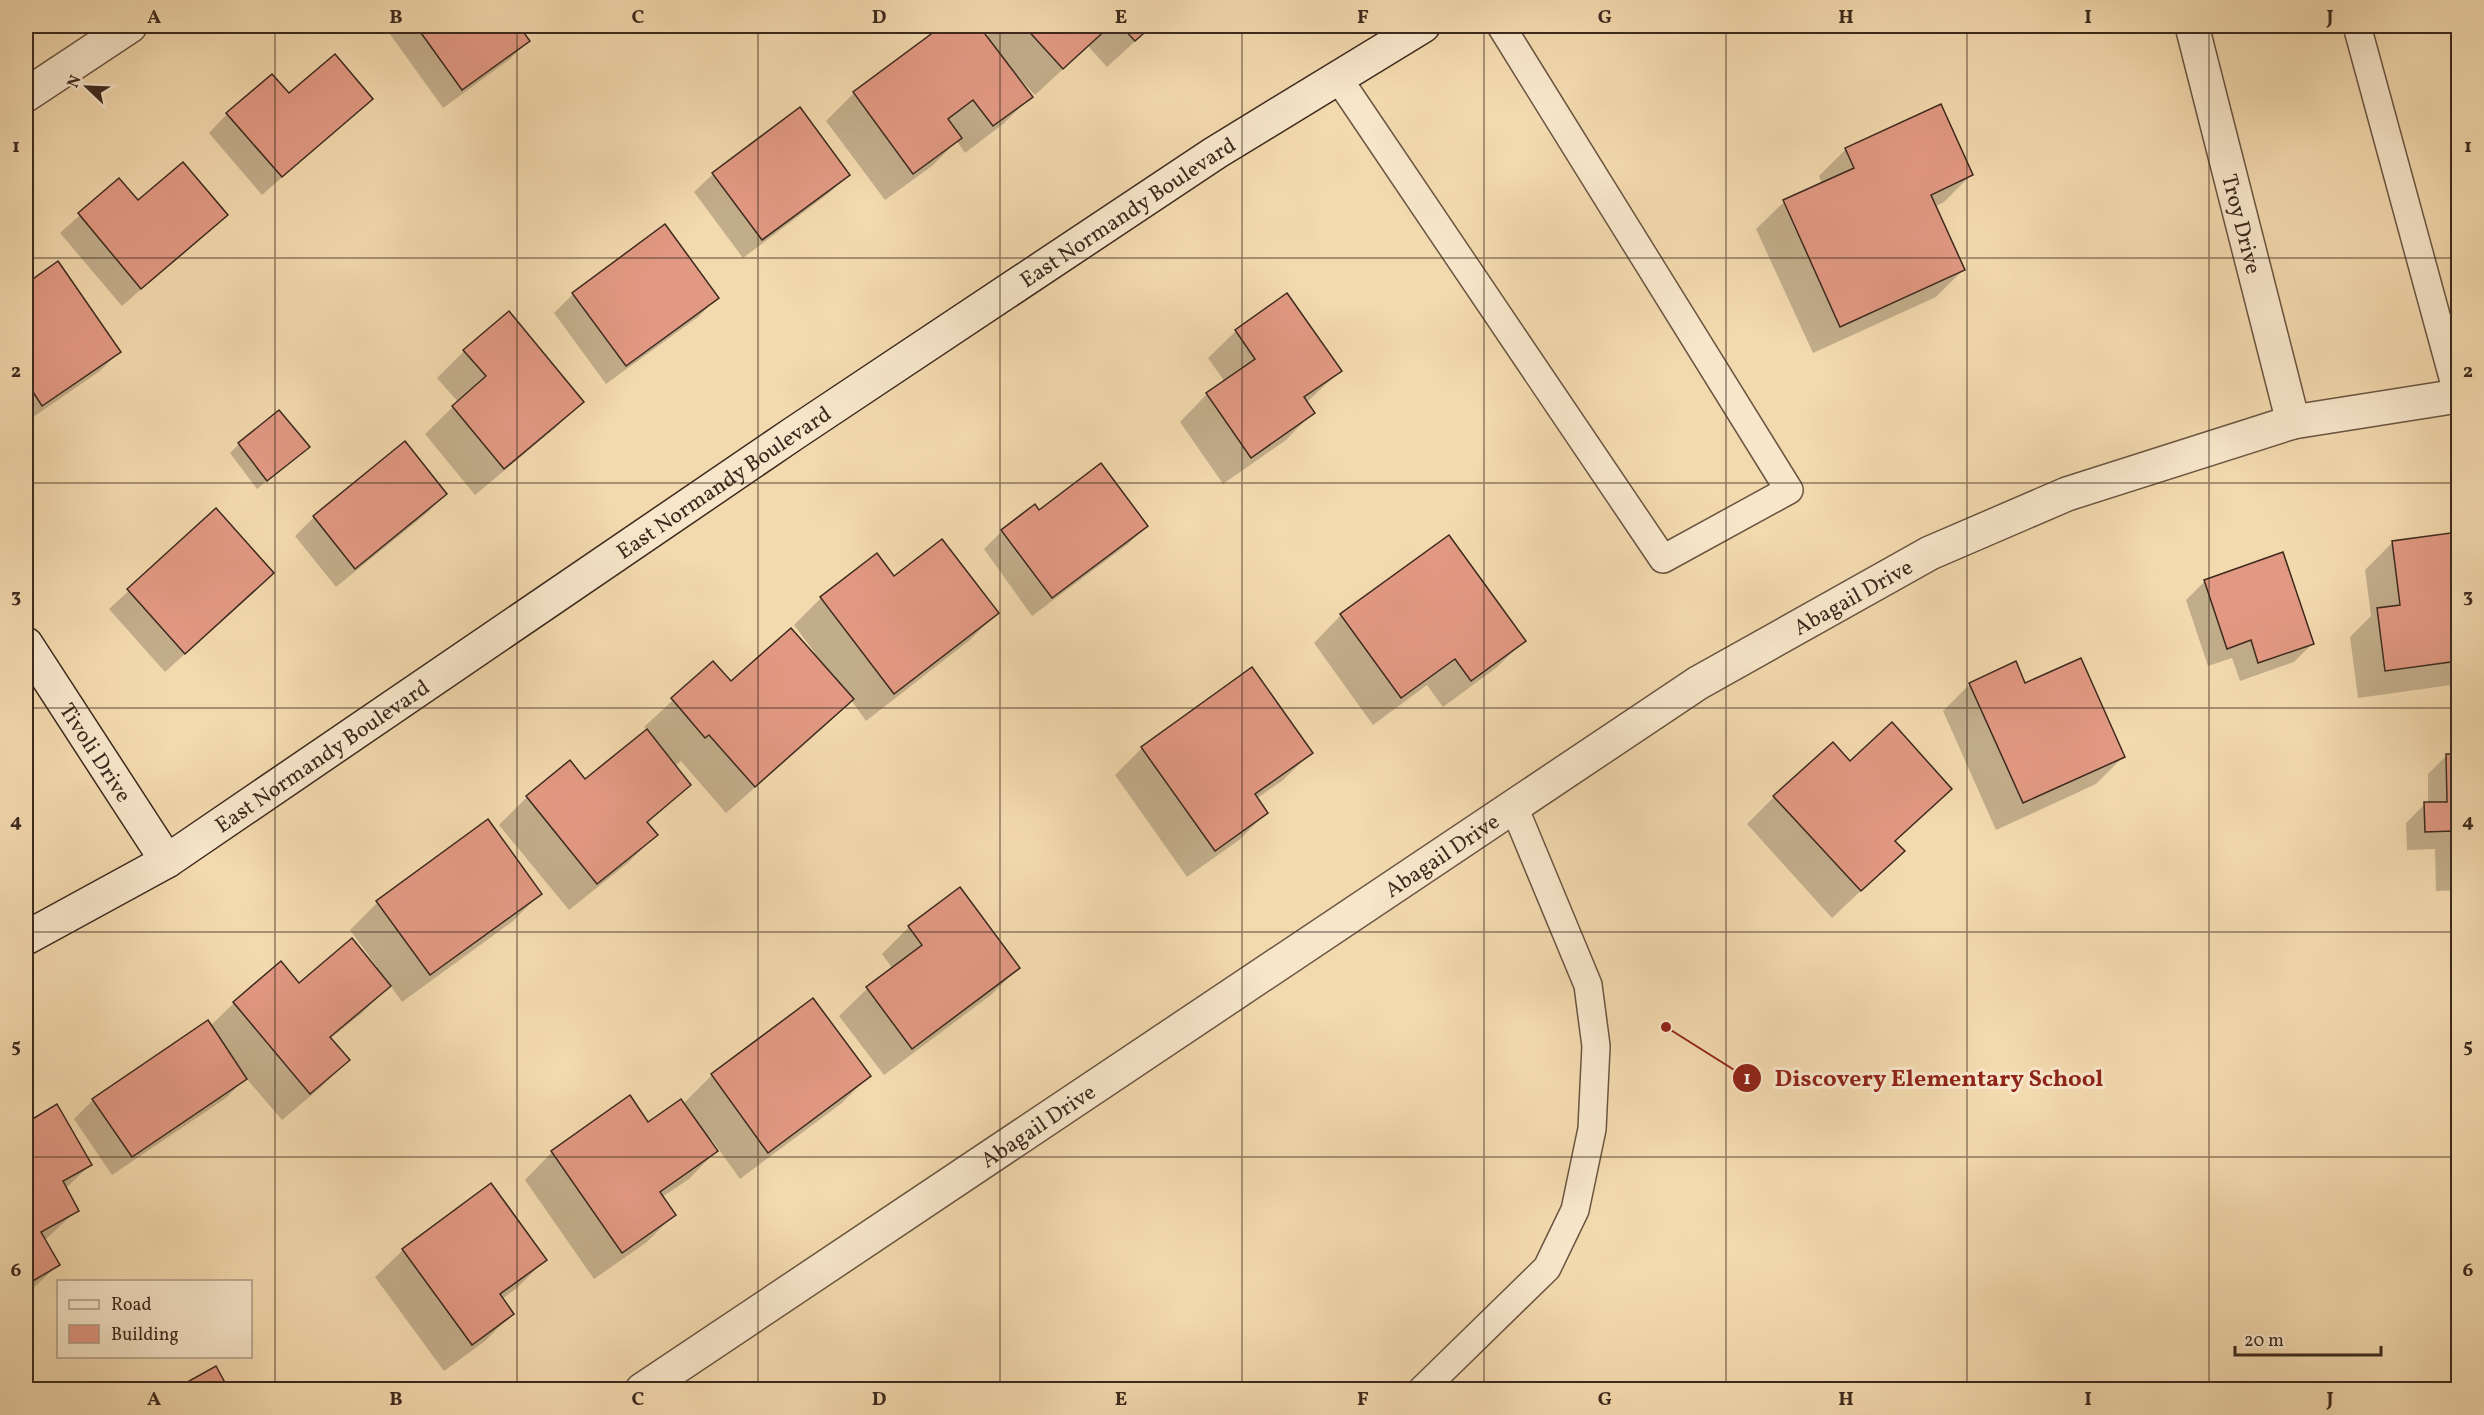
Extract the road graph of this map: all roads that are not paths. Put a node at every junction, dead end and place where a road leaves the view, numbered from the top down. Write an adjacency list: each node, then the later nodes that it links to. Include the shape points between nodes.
1 (130, 26): 7 (street)
2 (1423, 26): 6 (street, East Normandy Boulevard)
3 (1501, 26): 6 (lane, via 1789,490 1663,559)
4 (2192, 26): 9 (street, Troy Drive)
5 (2357, 26): 8 (lane)
6 (1338, 78): 12 (street, East Normandy Boulevard, via 1215,153 803,428)
7 (26, 95)
8 (2458, 396): 9 (street, Abagail Drive)
9 (2293, 423): 11 (street, Abagail Drive, via 2067,494 1930,553 1698,684)
10 (26, 644): 12 (street, Tivoli Drive)
11 (1514, 807): 14 (street, Abagail Drive); 15 (lane, via 1588,984 1596,1046 1592,1129 1575,1210 1547,1268)
12 (167, 861): 13 (street, East Normandy Boulevard)
13 (26, 938)
14 (642, 1389)
15 (1422, 1389)

